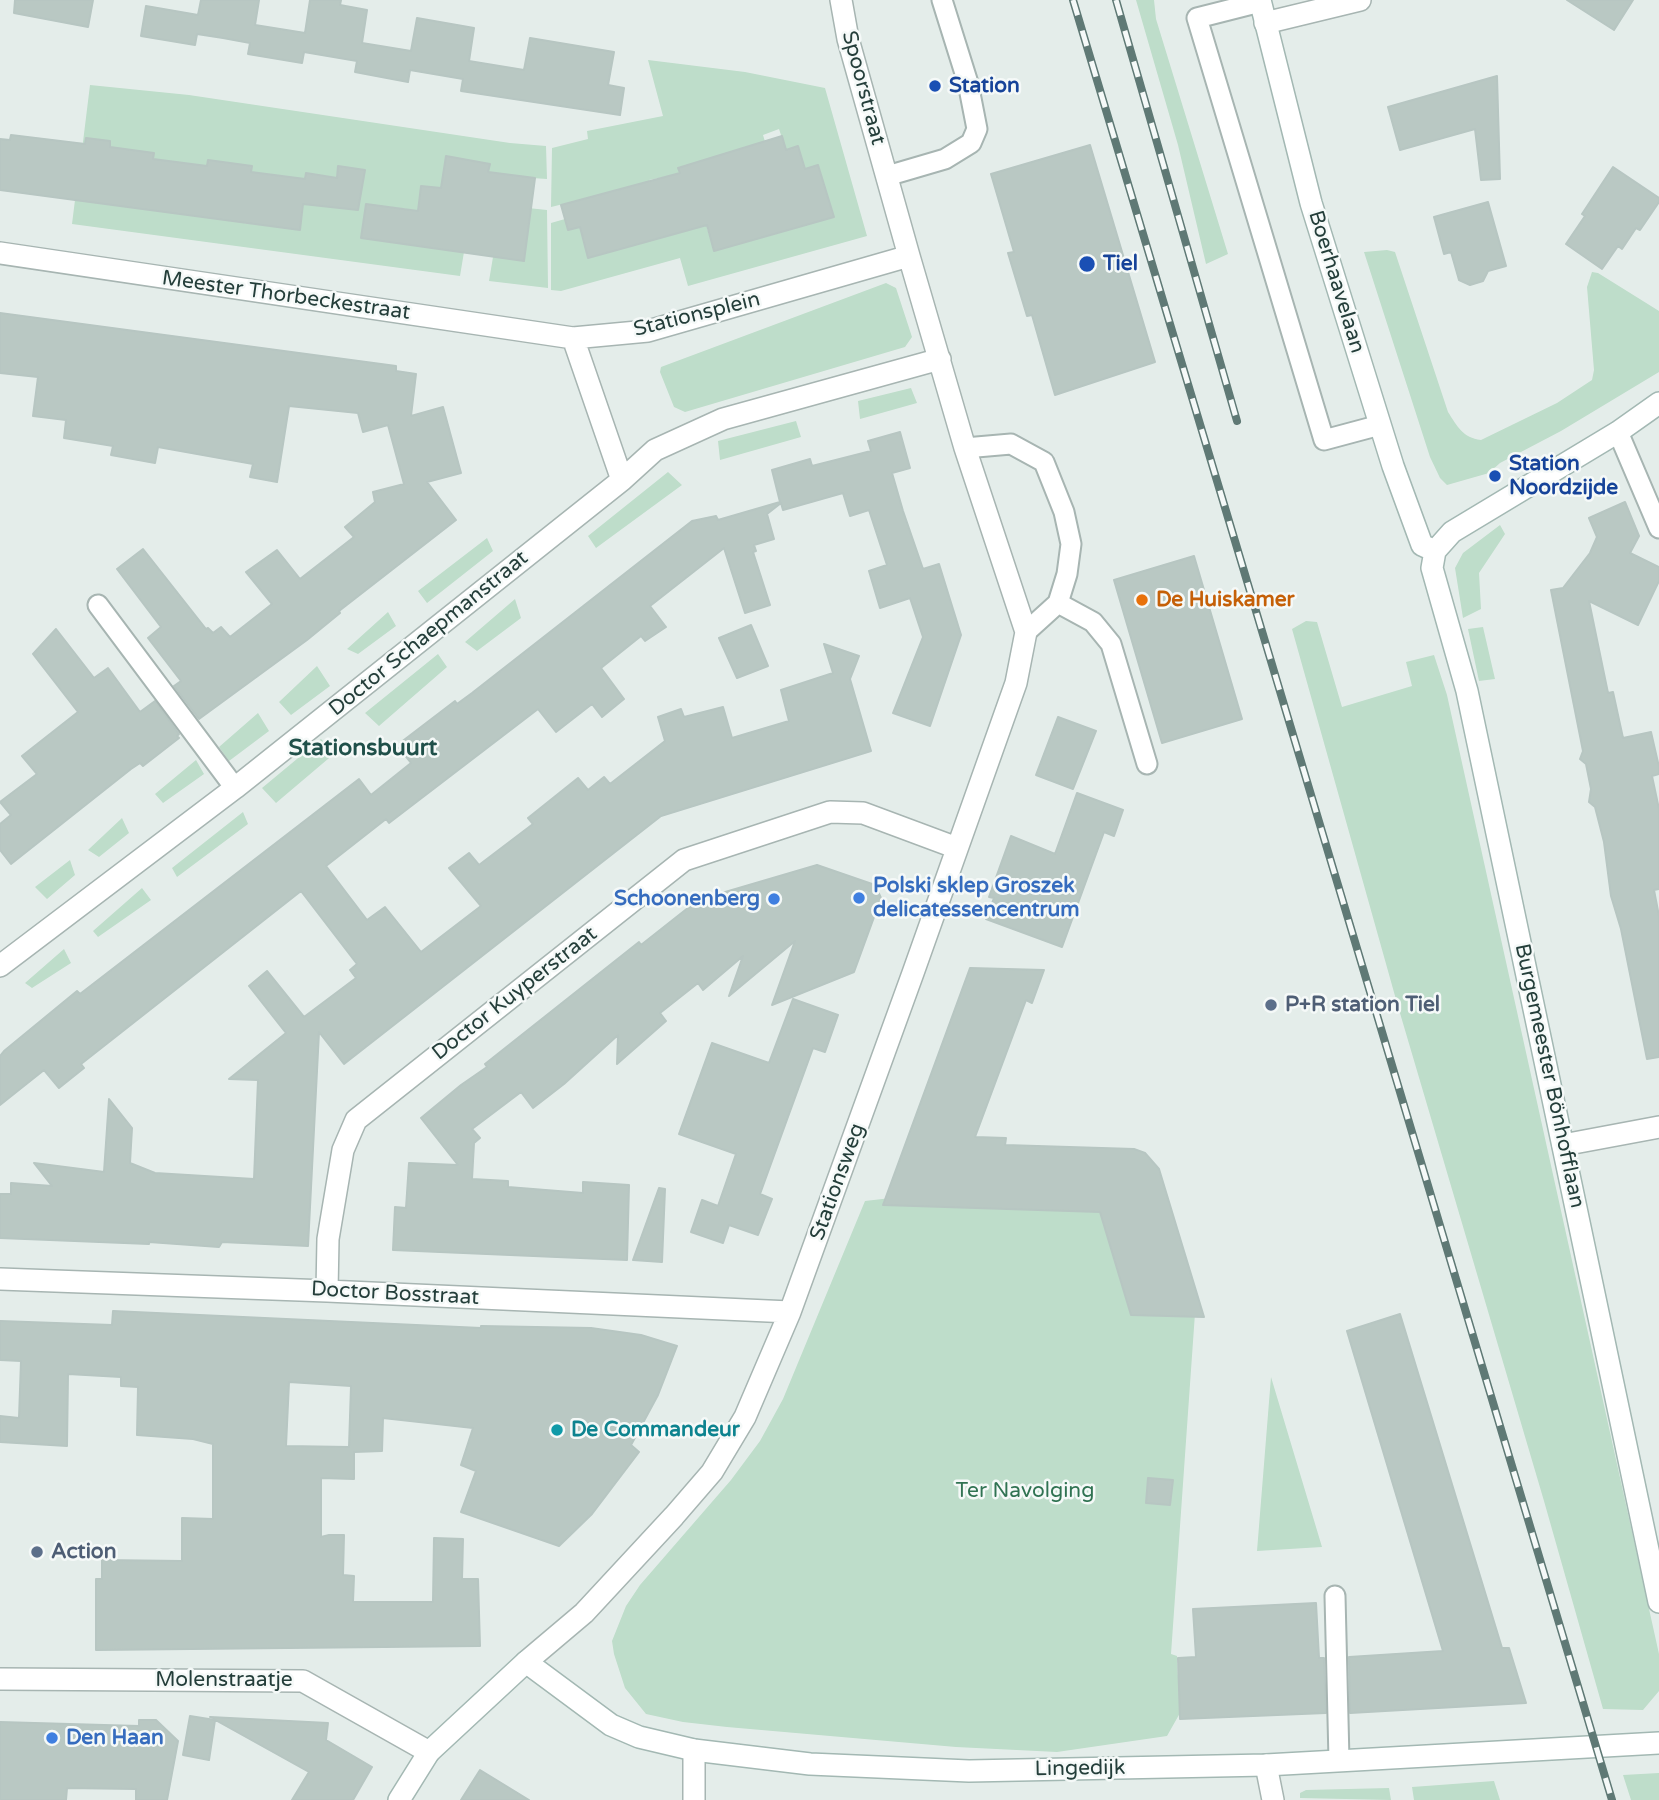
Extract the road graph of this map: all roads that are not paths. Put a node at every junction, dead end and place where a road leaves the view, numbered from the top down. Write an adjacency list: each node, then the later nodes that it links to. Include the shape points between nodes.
1 (841, 0): 6 (street, Spoorstraat)
2 (942, 0): 6 (lane, via 968,83 976,129 971,143 945,159)
3 (1360, 0): 5 (street)
4 (1260, 1): 5 (street, Boerhaavelaan); 12 (lane, via 1197,18 1324,440)
5 (1265, 23): 12 (street, Boerhaavelaan, via 1311,203)
6 (887, 176): 8 (street, Spoorstraat)
7 (0, 253): 9 (street, Meester Thorbeckestraat)
8 (909, 256): 9 (street, Stationsplein, via 648,331); 10 (street)
9 (573, 338): 15 (street)
10 (940, 359): 14 (street); 15 (street, via 723,419 655,450)
11 (1659, 403): 13 (street)
12 (1380, 425): 17 (street, Boerhaavelaan, via 1422,545)
13 (1618, 432): 16 (lane); 17 (street, via 1452,532)
14 (965, 448): 18 (lane, via 1011,444 1044,463 1071,544); 20 (street)
15 (622, 480): 22 (street, Doctor Schaepmanstraat)
16 (1659, 528)
17 (1435, 551): 26 (street, Burgemeester Bönhofflaan, via 1432,568 1467,691)
18 (1058, 603): 20 (lane); 21 (lane, via 1093,622 1111,644)
19 (98, 605): 22 (lane)
20 (1026, 632): 23 (street, Stationsweg, via 1016,683)
21 (1147, 764)
22 (235, 788): 24 (street, Doctor Schaepmanstraat)
23 (957, 848): 28 (street, Doctor Kuyperstraat, via 863,813 830,812 684,860 356,1120 343,1150 332,1214); 29 (street, Stationsweg)
24 (0, 966)
25 (1659, 1127): 26 (street)
26 (1563, 1145): 31 (street, Burgemeester Bönhofflaan)
27 (0, 1279): 28 (street, Doctor Bosstraat)
28 (327, 1291): 29 (street, Doctor Bosstraat)
29 (790, 1312): 32 (street, Stationsweg, via 745,1417 712,1472 584,1613)
30 (1335, 1596): 37 (lane)
31 (1659, 1602)
32 (526, 1662): 35 (street, Lingedijk, via 611,1725); 36 (street, Stationsweg)
33 (0, 1678): 36 (street, Molenstraatje, via 303,1681)
34 (1659, 1743): 37 (street, Lingedijk)
35 (694, 1750): 38 (street, Lingedijk, via 810,1764 969,1771); 40 (street)
36 (429, 1752): 39 (street, Stationsweg)
37 (1339, 1760): 38 (street, Lingedijk)
38 (1266, 1765): 41 (street)
39 (399, 1800)
40 (694, 1800)
41 (1273, 1800)

